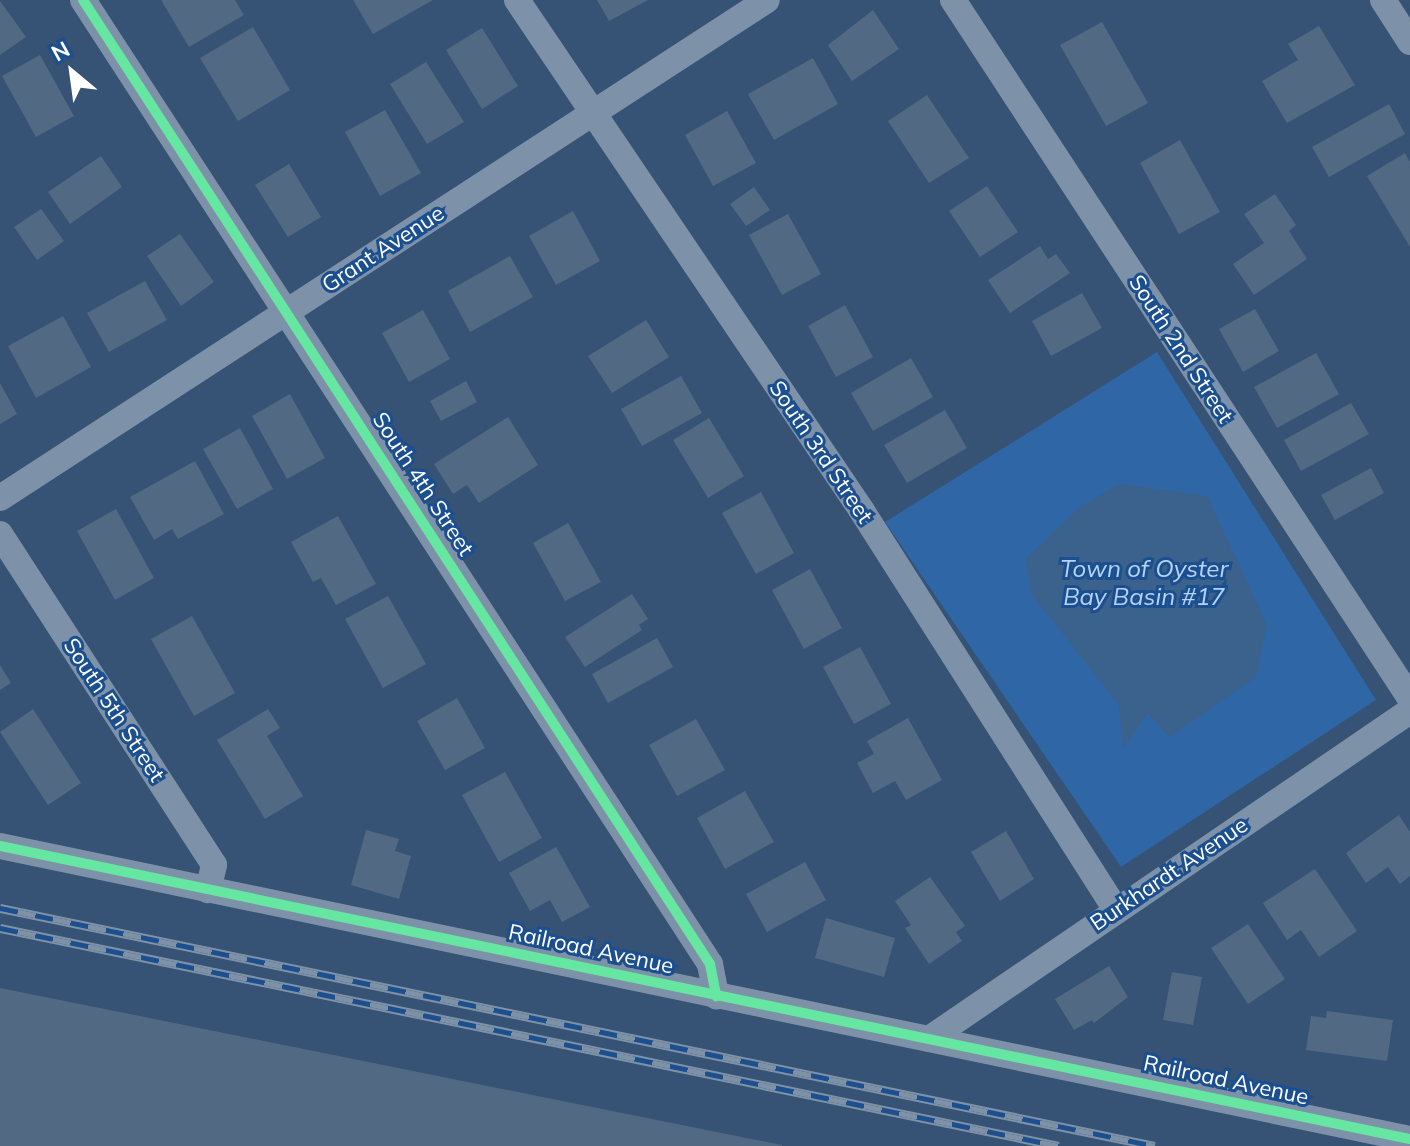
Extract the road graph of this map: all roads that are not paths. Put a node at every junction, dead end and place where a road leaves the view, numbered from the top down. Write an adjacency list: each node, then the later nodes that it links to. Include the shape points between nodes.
1 (83, 0): 8 (street, South 4th Street)
2 (517, 0): 7 (street, South 3rd Street)
3 (767, 0): 7 (street, Grant Avenue)
4 (953, 0): 11 (street, South 2nd Street)
5 (1383, 0): 6 (street)
6 (1410, 42)
7 (591, 114): 8 (street, Grant Avenue); 15 (street, South 3rd Street, via 862,511)
8 (287, 312): 9 (street, Grant Avenue); 16 (street, South 4th Street, via 710,964)
9 (0, 498)
10 (0, 534): 14 (street, South 5th Street, via 214,865)
11 (1410, 698)
12 (1410, 711): 15 (street, Burkhardt Avenue)
13 (0, 846): 14 (street, Railroad Avenue)
14 (208, 890): 16 (street, Railroad Avenue)
15 (1116, 910): 17 (street, Burkhardt Avenue)
16 (716, 996): 17 (street, Railroad Avenue)
17 (929, 1039): 18 (street, Railroad Avenue)
18 (1410, 1139)

